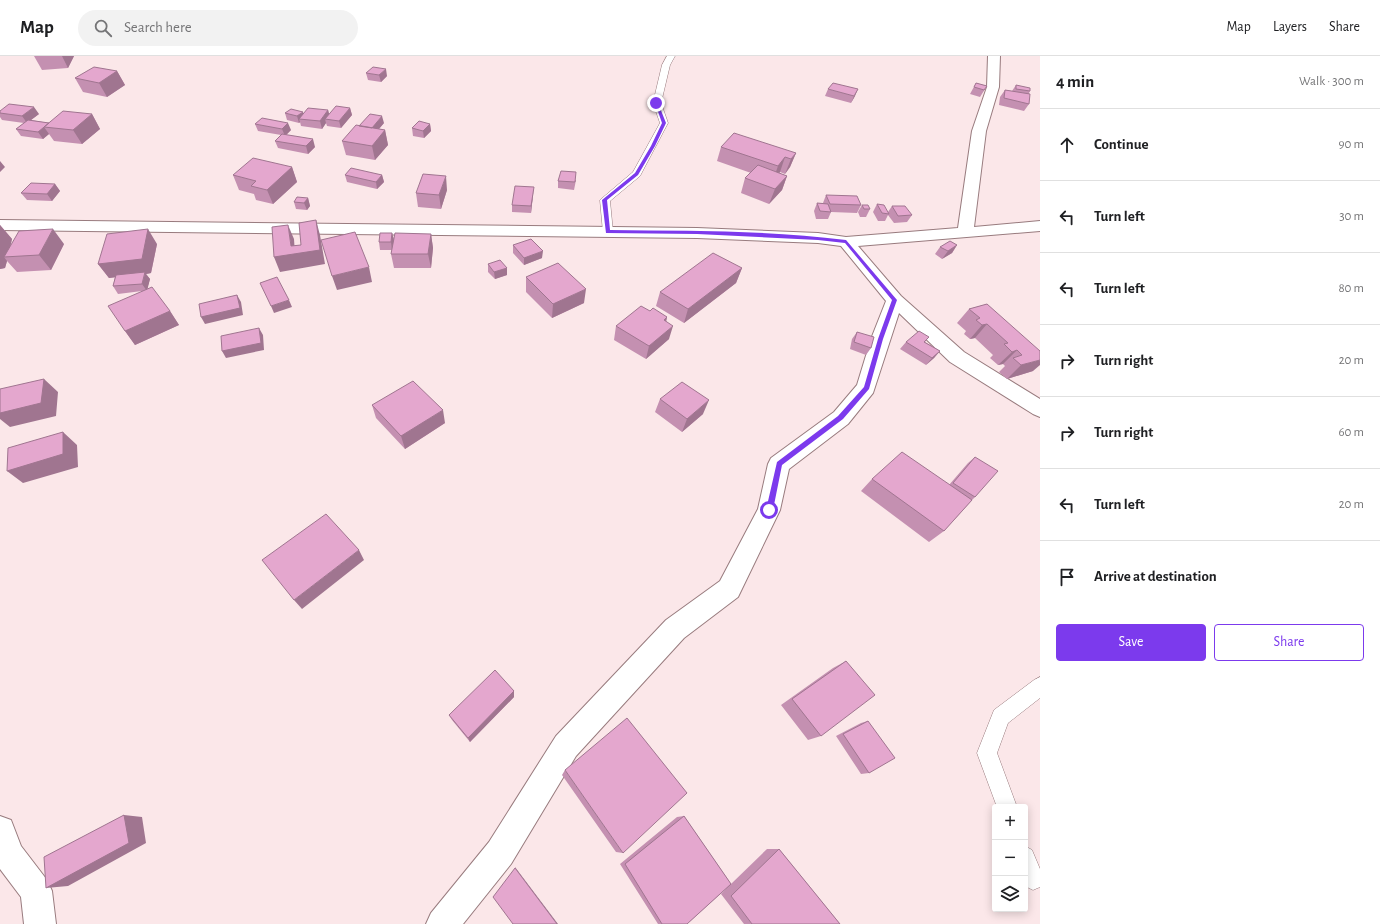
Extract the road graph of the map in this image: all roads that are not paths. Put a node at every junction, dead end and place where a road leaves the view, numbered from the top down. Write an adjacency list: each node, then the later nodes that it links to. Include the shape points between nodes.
1 (671, 56): 5 (lane, via 656,103 664,123 637,174 605,200)
2 (994, 56): 6 (street, via 993,87 979,131)
3 (0, 225): 5 (street)
4 (1040, 226): 6 (street)
5 (608, 232): 7 (street, via 818,238)
6 (965, 232): 7 (street)
7 (846, 242): 8 (street)
8 (895, 300): 9 (street, via 957,357); 16 (street, via 880,339 866,388 841,418 779,464 769,510 729,589 675,629 566,746 500,853)
9 (1040, 409)
10 (1040, 686): 11 (lane, via 1001,717 987,753)
11 (1006, 804)
12 (0, 831): 15 (street, via 9,856 36,891)
13 (1028, 865): 14 (lane)
14 (1033, 879)
15 (40, 924)
16 (442, 924)

